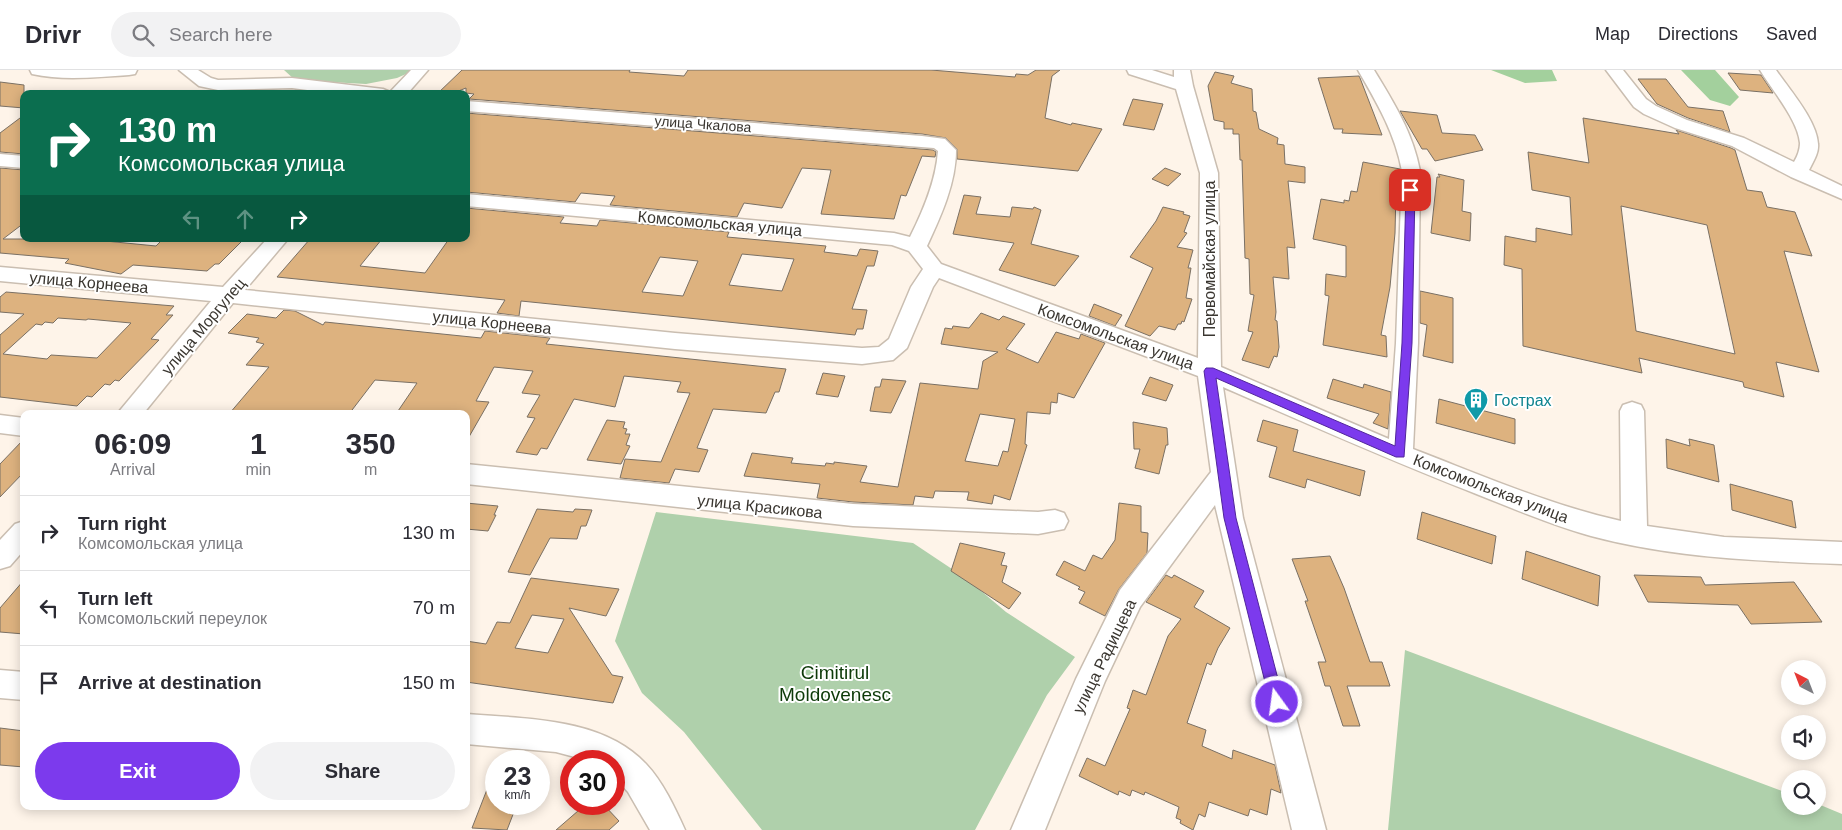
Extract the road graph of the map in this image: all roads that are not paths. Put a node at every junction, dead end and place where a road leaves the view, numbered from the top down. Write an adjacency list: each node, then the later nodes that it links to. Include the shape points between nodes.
1 (38, 70): 2 (street)
2 (129, 70)
3 (187, 70): 11 (street, via 206,82 218,85)
4 (276, 70): 11 (street, via 276,76)
5 (420, 70): 13 (street)
6 (1135, 70): 10 (street)
7 (1366, 70): 30 (street, via 1395,119 1411,171 1407,343)
8 (1614, 70): 17 (street, via 1640,103 1650,110 1681,124 1738,142)
9 (1768, 70): 17 (street, via 1801,122 1809,143)
10 (1183, 78): 25 (street, Первомайская улица, via 1209,173)
11 (292, 83): 12 (street)
12 (350, 90)
13 (401, 90)
14 (470, 106): 21 (street, улица Чкалова, via 922,140 939,144 947,150 948,159)
15 (0, 160): 16 (street)
16 (20, 162)
17 (1798, 173): 18 (street)
18 (1842, 193)
19 (470, 200): 21 (street, Комсомольская улица, via 861,235 894,239)
20 (275, 242): 24 (street, улица Моргулец)
21 (916, 246): 22 (street)
22 (934, 269): 24 (street, улица Корнеева, via 922,287 899,343 885,354 862,356 676,341); 25 (street, Комсомольская улица)
23 (0, 274): 24 (street, улица Корнеева)
24 (228, 294): 26 (street, улица Моргулец)
25 (1209, 371): 30 (street, Комсомольская улица); 31 (street, Первомайская улица)
26 (132, 410)
27 (1632, 410): 34 (street)
28 (0, 424): 29 (street)
29 (20, 426)
30 (1400, 454): 34 (street, Комсомольская улица, via 1537,507 1590,525)
31 (1224, 473): 42 (street, улица Радищева, via 1130,599 1091,679); 43 (street, Первомайская улица, via 1230,518)
32 (470, 474): 33 (street, улица Красикова, via 852,515 1038,523)
33 (1055, 521)
34 (1634, 535): 36 (street, Комсомольская улица, via 1724,548)
35 (20, 536): 37 (street)
36 (1842, 552)
37 (0, 558)
38 (0, 684): 39 (street)
39 (20, 686)
40 (470, 729): 41 (street, via 569,739 594,746 613,756 634,774)
41 (668, 830)
42 (1028, 830)
43 (1309, 830)

